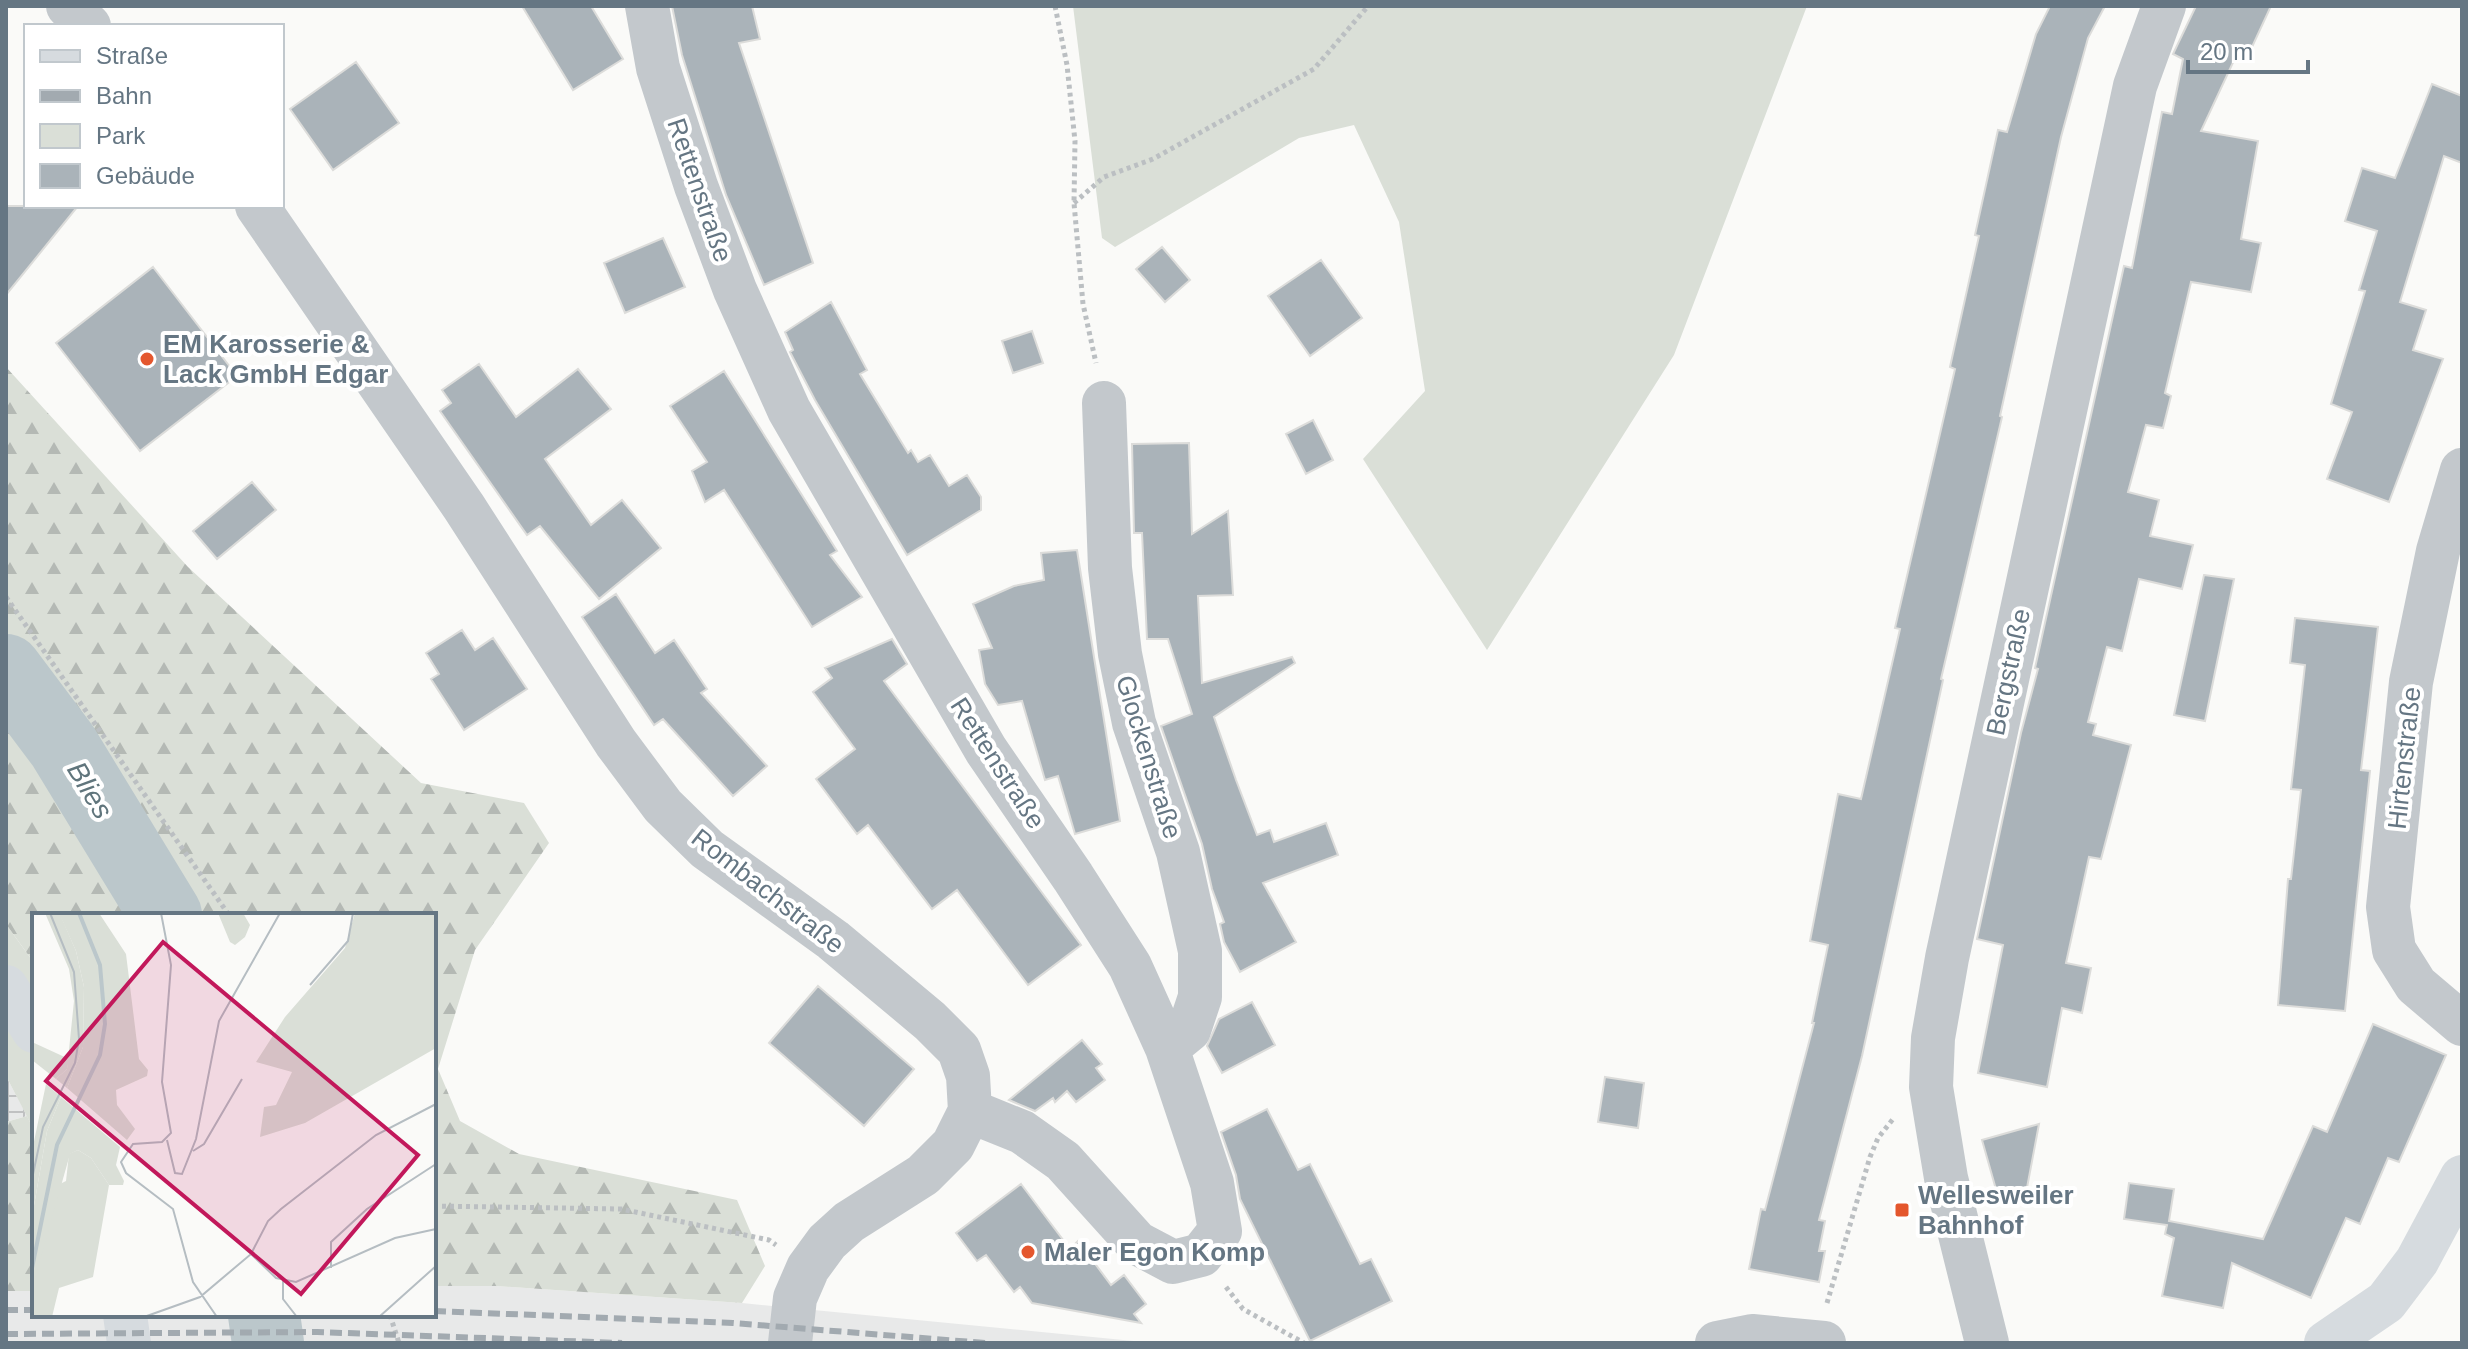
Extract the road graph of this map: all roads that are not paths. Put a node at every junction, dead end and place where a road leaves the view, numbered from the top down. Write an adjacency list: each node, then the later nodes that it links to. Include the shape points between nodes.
1 (68, 6): 4 (street)
2 (647, 6): 11 (street, Rettenstraße, via 658,68 696,186 789,410 986,750 1130,966)
3 (2164, 6): 20 (street, Bergstraße, via 2135,86 1933,1038 1931,1087 1946,1178)
4 (87, 24)
5 (258, 208): 12 (street, Rombachstraße, via 663,806 707,849 833,940 930,1021 959,1050 968,1076)
6 (1104, 403): 11 (street, Glockenstraße, via 1110,568 1120,654 1134,723 1178,852 1200,951 1200,997 1189,1030)
7 (2462, 470): 9 (street, Hirtenstraße, via 2438,551 2411,682 2388,907 2394,950 2416,985)
8 (6, 987): 10 (main road)
9 (2462, 1024)
10 (32, 1028)
11 (1167, 1048): 12 (street, Rettenstraße, via 1212,1183 1220,1231 1201,1255 1173,1262 1137,1243 1063,1161 1022,1132)
12 (970, 1111): 17 (street, via 953,1145 923,1175 827,1242 795,1298)
13 (2462, 1177): 21 (main road, via 2417,1261 2386,1302)
14 (125, 1317): 16 (main road)
15 (1816, 1342): 18 (street, via 1752,1336); 19 (street)
16 (129, 1343)
17 (790, 1343)
18 (1717, 1343)
19 (1824, 1343)
20 (1987, 1343)
21 (2326, 1343)

